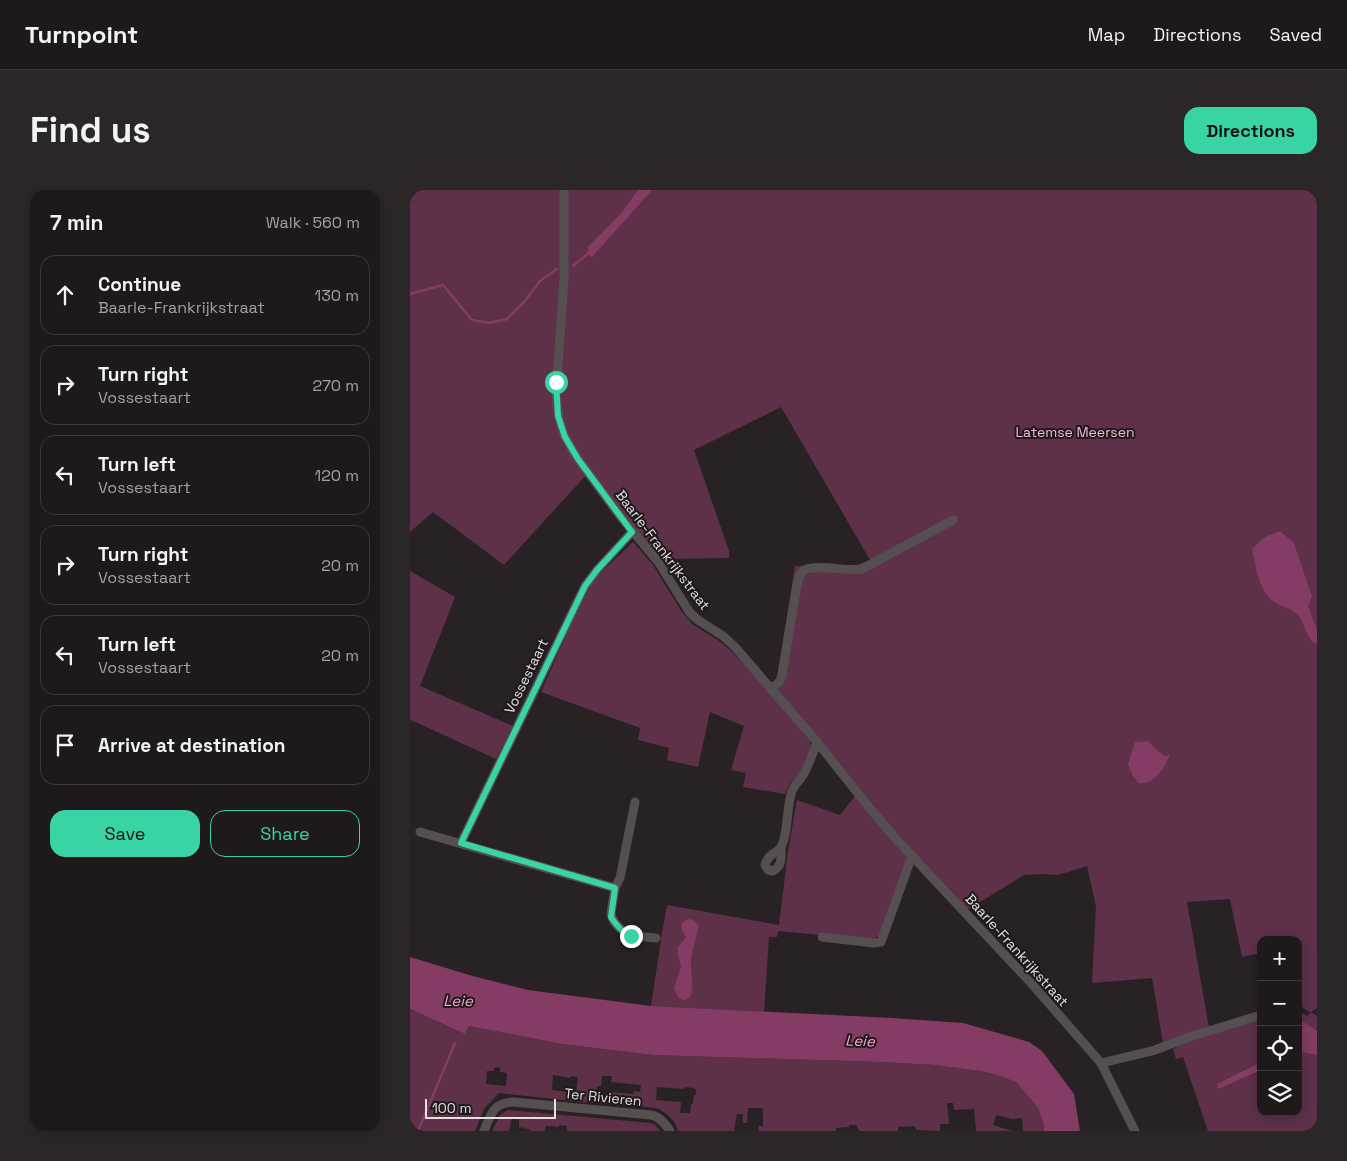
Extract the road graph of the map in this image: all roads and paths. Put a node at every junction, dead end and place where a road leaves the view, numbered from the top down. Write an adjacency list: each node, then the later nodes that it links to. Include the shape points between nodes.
1 (564, 190): 3 (street, Baarle-Frankrijkstraat, via 564,280 556,382 558,416 565,437 578,459)
2 (953, 520): 4 (street, via 862,569 814,568 804,571 797,586 782,675)
3 (632, 532): 4 (street, Baarle-Frankrijkstraat, via 659,564 690,613 735,647); 8 (street, Vossestaart, via 585,586)
4 (771, 689): 5 (street, Baarle-Frankrijkstraat)
5 (817, 742): 9 (street, via 791,794); 10 (street, Baarle-Frankrijkstraat)
6 (635, 802): 11 (street, via 620,878)
7 (420, 832): 8 (street)
8 (461, 843): 11 (street)
9 (781, 848)
10 (912, 856): 12 (street, via 881,942 874,944); 15 (street, Baarle-Frankrijkstraat)
11 (615, 888): 13 (street, via 611,913 614,922 631,936)
12 (822, 937)
13 (656, 938)
14 (1257, 1016): 15 (street, via 1155,1050)
15 (1101, 1063): 18 (street, Baarle-Frankrijkstraat)
16 (484, 1131): 17 (street, Ter Rivieren, via 497,1106 513,1102 651,1115)
17 (670, 1131)
18 (1135, 1131)

